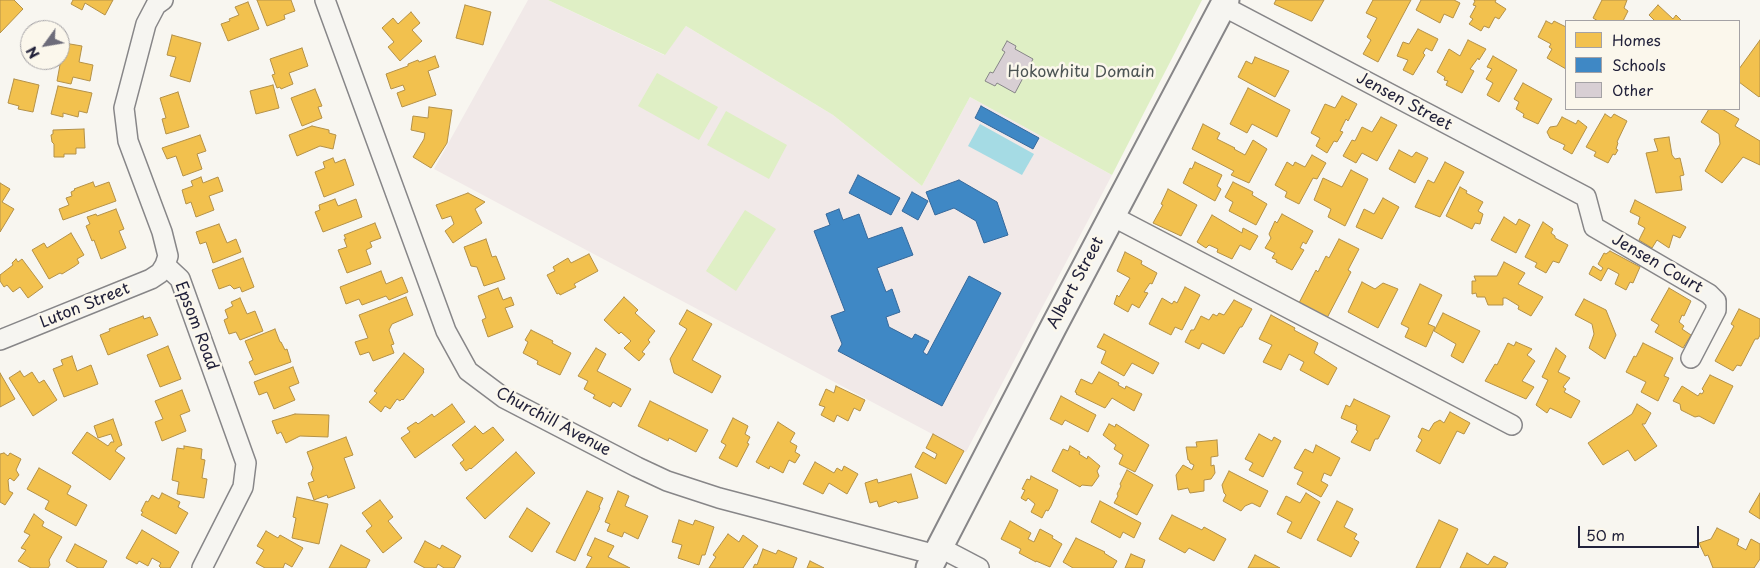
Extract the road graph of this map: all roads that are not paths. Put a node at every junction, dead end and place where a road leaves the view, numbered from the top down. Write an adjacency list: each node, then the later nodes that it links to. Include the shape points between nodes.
1 (163, 0): 6 (street, Epsom Road, via 156,5 146,24 124,108 128,141 162,232 168,256)
2 (325, 0): 10 (street, Churchill Avenue, via 446,331 468,372 504,398 667,481)
3 (1224, 3): 4 (street, Jensen Street); 5 (main road, Albert Street)
4 (1586, 197): 8 (street, Jensen Court, via 1594,227 1709,294 1716,302 1716,310)
5 (1112, 216): 9 (street); 10 (main road, Albert Street)
6 (165, 265): 7 (street, Luton Street, via 151,279); 11 (street, Epsom Road, via 180,279 246,463 244,487)
7 (0, 340)
8 (1691, 358)
9 (1512, 425)
10 (935, 557): 12 (street, Churchill Avenue)
11 (202, 568)
12 (979, 568)

